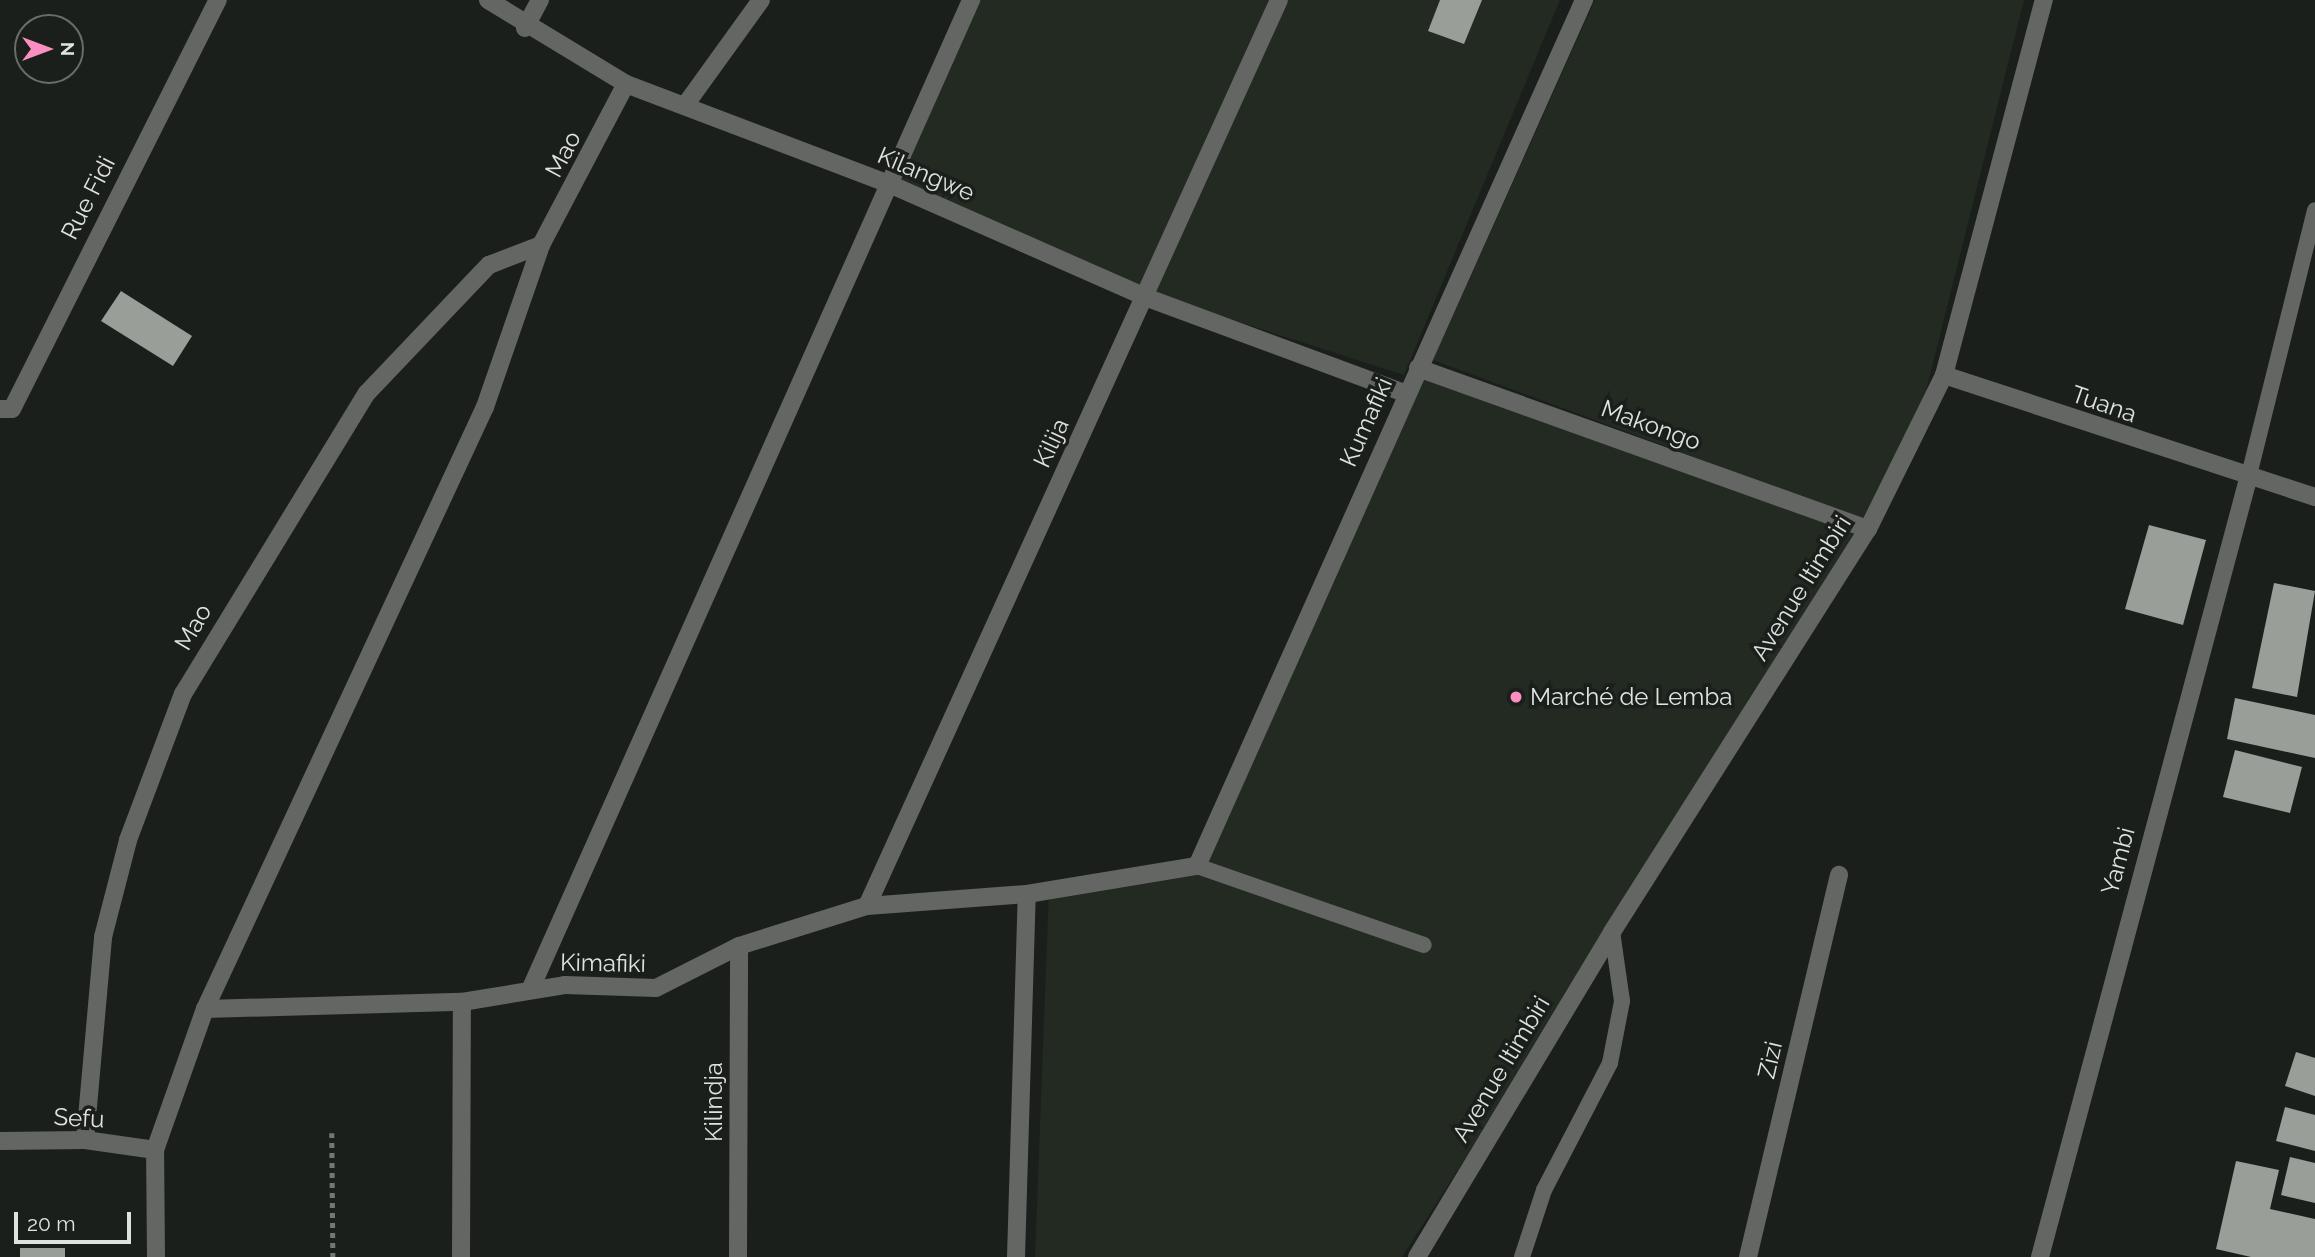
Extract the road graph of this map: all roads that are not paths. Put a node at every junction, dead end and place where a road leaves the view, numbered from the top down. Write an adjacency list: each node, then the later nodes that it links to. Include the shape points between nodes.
1 (218, 0): 19 (street, Rue Fidi, via 12,409)
2 (488, 0): 9 (street, Kilangwe)
3 (540, 0): 9 (street)
4 (761, 0): 11 (street)
5 (971, 0): 12 (street)
6 (1279, 0): 15 (street, Kilija)
7 (1584, 0): 16 (street, Kumafiki)
8 (2045, 0): 17 (street, Avenue Itimbiri)
9 (525, 28): 10 (street, Kilangwe)
10 (626, 84): 11 (street, Kilangwe); 14 (street, Mao)
11 (686, 104): 12 (street, Kilangwe)
12 (887, 183): 15 (street, Kilangwe); 30 (street)
13 (2315, 210): 20 (lane)
14 (541, 245): 32 (street, Mao, via 485,407); 33 (street, Mao, via 489,265 367,393 183,694 128,840 103,937)
15 (1145, 297): 18 (street, Kilangwe); 26 (street, Kilija)
16 (1418, 368): 18 (street, Kumafiki); 22 (street, Makongo)
17 (1944, 375): 20 (street, Tuana); 22 (street, Avenue Itimbiri)
18 (1405, 393): 23 (street, Kumafiki)
19 (0, 409)
20 (2248, 479): 21 (street, Tuana); 43 (street, Yambi)
21 (2315, 498)
22 (1868, 528): 27 (street, Avenue Itimbiri)
23 (1197, 866): 25 (street, Kimafiki); 28 (lane)
24 (1839, 875): 42 (street, Zizi)
25 (1027, 894): 26 (street, Kimafiki); 39 (street)
26 (867, 906): 29 (street, Kimafiki)
27 (1612, 932): 40 (street, Avenue Itimbiri); 41 (lane, via 1622,1001 1610,1063 1544,1190)
28 (1424, 945)
29 (739, 946): 30 (street, Kimafiki, via 656,988); 38 (street, Kilindja)
30 (531, 988): 31 (street, Kimafiki)
31 (461, 1002): 32 (street, Kimafiki); 37 (street)
32 (205, 1009): 35 (street, Mao)
33 (85, 1140): 34 (street, Sefu); 35 (street, Sefu)
34 (0, 1141)
35 (155, 1150): 36 (street)
36 (156, 1257)
37 (461, 1257)
38 (738, 1257)
39 (1016, 1257)
40 (1417, 1257)
41 (1522, 1257)
42 (1748, 1257)
43 (2040, 1257)

